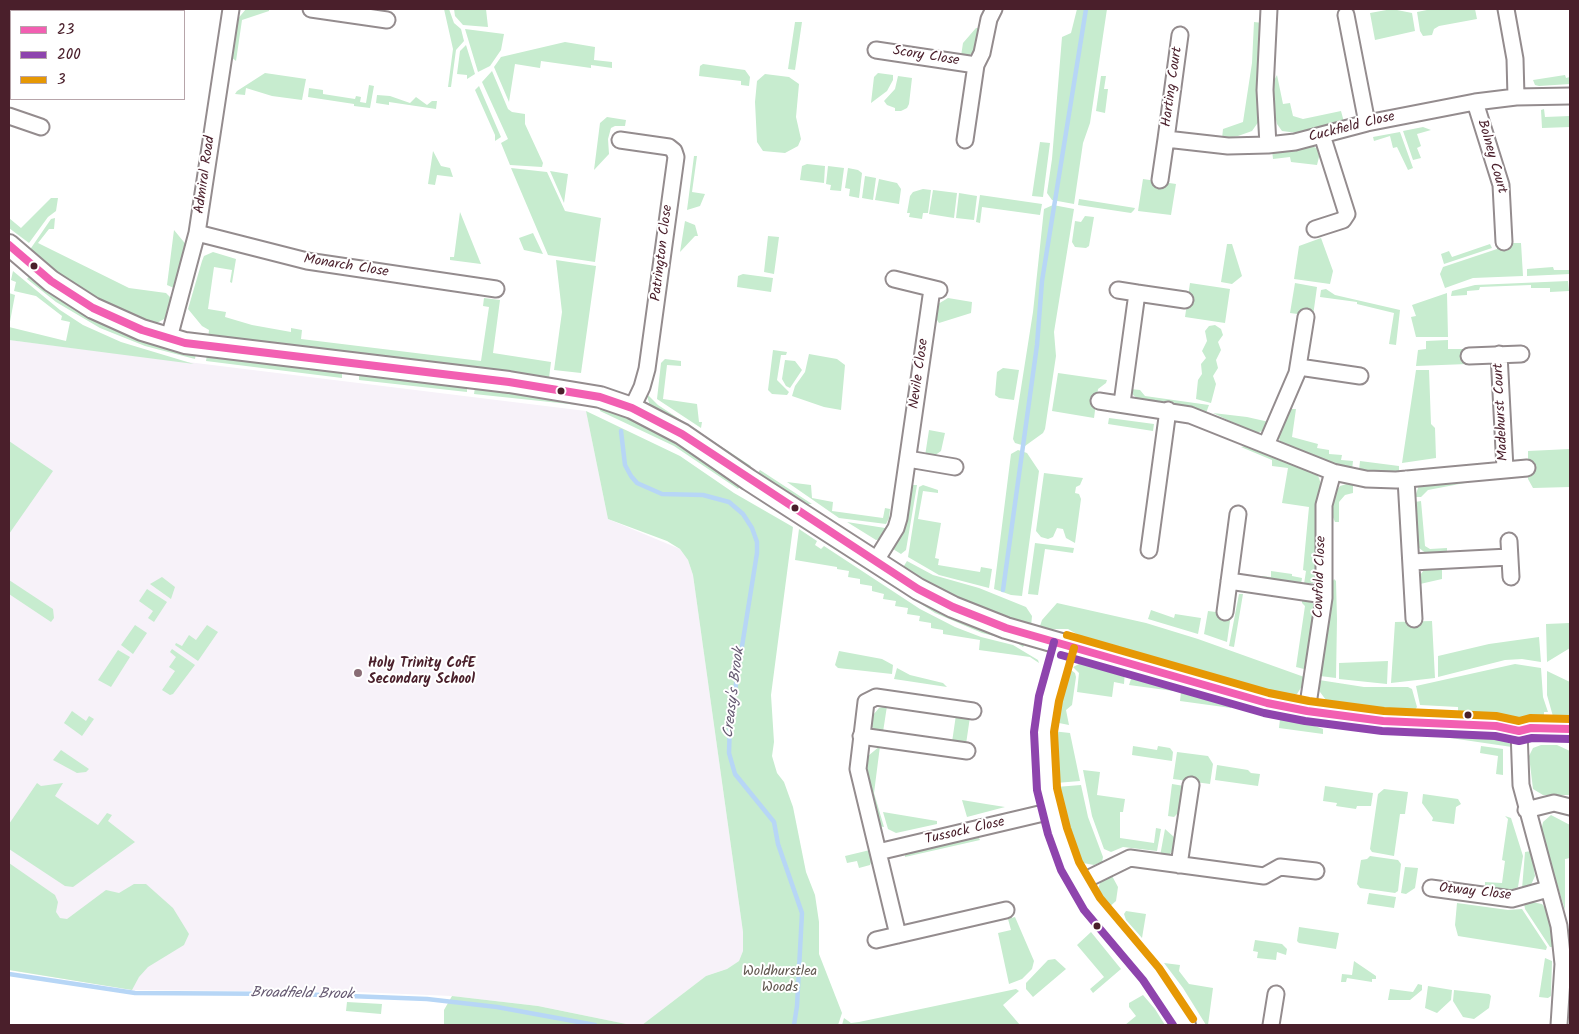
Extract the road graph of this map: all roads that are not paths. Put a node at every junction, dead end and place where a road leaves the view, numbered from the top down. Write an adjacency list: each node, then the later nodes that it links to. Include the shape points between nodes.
1 (230, 9): 24 (street, Admiral Road)
2 (311, 9): 7 (street)
3 (994, 9): 10 (street, Scory Close, via 988,19 982,53)
4 (1269, 9): 21 (street, via 1265,90)
5 (1506, 9): 12 (street, via 1514,54)
6 (1346, 15): 15 (street)
7 (387, 20)
8 (1180, 35): 18 (street, Harting Court)
9 (876, 50): 10 (street, Scory Close)
10 (976, 65): 20 (street, Scory Close)
11 (1570, 96): 12 (street, Cuckfield Close)
12 (1516, 97): 13 (street, Cuckfield Close)
13 (1475, 102): 15 (street, Cuckfield Close); 25 (street, Bolney Court, via 1502,185)
14 (9, 116): 16 (street)
15 (1367, 123): 17 (street, Cuckfield Close)
16 (41, 127)
17 (1322, 135): 21 (street, Cuckfield Close); 23 (street, via 1347,214 1343,220)
18 (1166, 138): 21 (street, Harting Court, via 1228,146); 22 (street, Harting Court)
19 (620, 140): 41 (street, Patrington Close, via 669,147 676,157 647,369)
20 (965, 140)
21 (1268, 145)
22 (1160, 180)
23 (1315, 229)
24 (198, 233): 28 (street, Monarch Close, via 307,261); 33 (street, Admiral Road)
25 (1504, 242)
26 (9, 245): 33 (street, via 50,280 93,308 126,324)
27 (894, 279): 44 (street, Nevile Close, via 936,290)
28 (496, 289)
29 (1118, 290): 30 (street)
30 (1137, 293): 31 (street); 40 (street)
31 (1185, 300)
32 (1306, 317): 37 (street)
33 (169, 338): 41 (street, via 202,346 542,386 600,397)
34 (1500, 354): 35 (street); 36 (street); 47 (street, Madehurst Court)
35 (1521, 354)
36 (1469, 356)
37 (1299, 367): 38 (street); 43 (street)
38 (1360, 376)
39 (1099, 401): 40 (street)
40 (1122, 403): 42 (street)
41 (632, 408): 54 (street, via 682,434)
42 (1168, 410): 43 (street, via 1211,422); 52 (street)
43 (1266, 445): 48 (street)
44 (908, 459): 45 (street); 54 (street, Nevile Close, via 896,528)
45 (955, 466)
46 (1527, 468): 47 (street)
47 (1505, 469): 49 (street)
48 (1333, 472): 49 (street, via 1377,480); 58 (street, Cowfold Close, via 1323,510)
49 (1406, 480): 55 (street)
50 (1238, 514): 57 (street)
51 (1508, 540): 53 (street)
52 (1149, 550)
53 (1510, 557): 55 (street); 56 (street)
54 (875, 562): 61 (street, via 953,608)
55 (1412, 562): 60 (street)
56 (1511, 577)
57 (1229, 581): 58 (street); 59 (street)
58 (1324, 595): 63 (street, Cowfold Close)
59 (1225, 612)
60 (1414, 619)
61 (1064, 645): 63 (street, via 1267,703); 71 (street, via 1048,699 1044,732 1045,770)
62 (973, 711): 66 (street, via 872,697 865,706)
63 (1307, 711): 65 (street, via 1365,719 1496,726)
64 (1570, 728): 65 (street)
65 (1519, 731): 70 (street, via 1520,772)
66 (862, 736): 67 (street); 72 (street, via 858,769)
67 (967, 751)
68 (1191, 785): 73 (street)
69 (1570, 807): 70 (street, via 1554,803)
70 (1526, 810): 77 (street)
71 (1052, 811): 72 (street, Tussock Close); 75 (street, via 1063,850)
72 (878, 852): 79 (street)
73 (1179, 865): 74 (street, via 1264,876 1280,867); 75 (street, via 1130,858)
74 (1316, 871)
75 (1079, 883): 82 (street, via 1102,918 1159,985)
76 (1431, 888): 77 (street, Otway Close, via 1512,899)
77 (1548, 888): 84 (street, via 1559,926 1563,964)
78 (1006, 910): 79 (street)
79 (898, 935): 80 (street)
80 (876, 940)
81 (1276, 994): 83 (street)
82 (1185, 1025)
83 (1271, 1025)
84 (1559, 1025)

